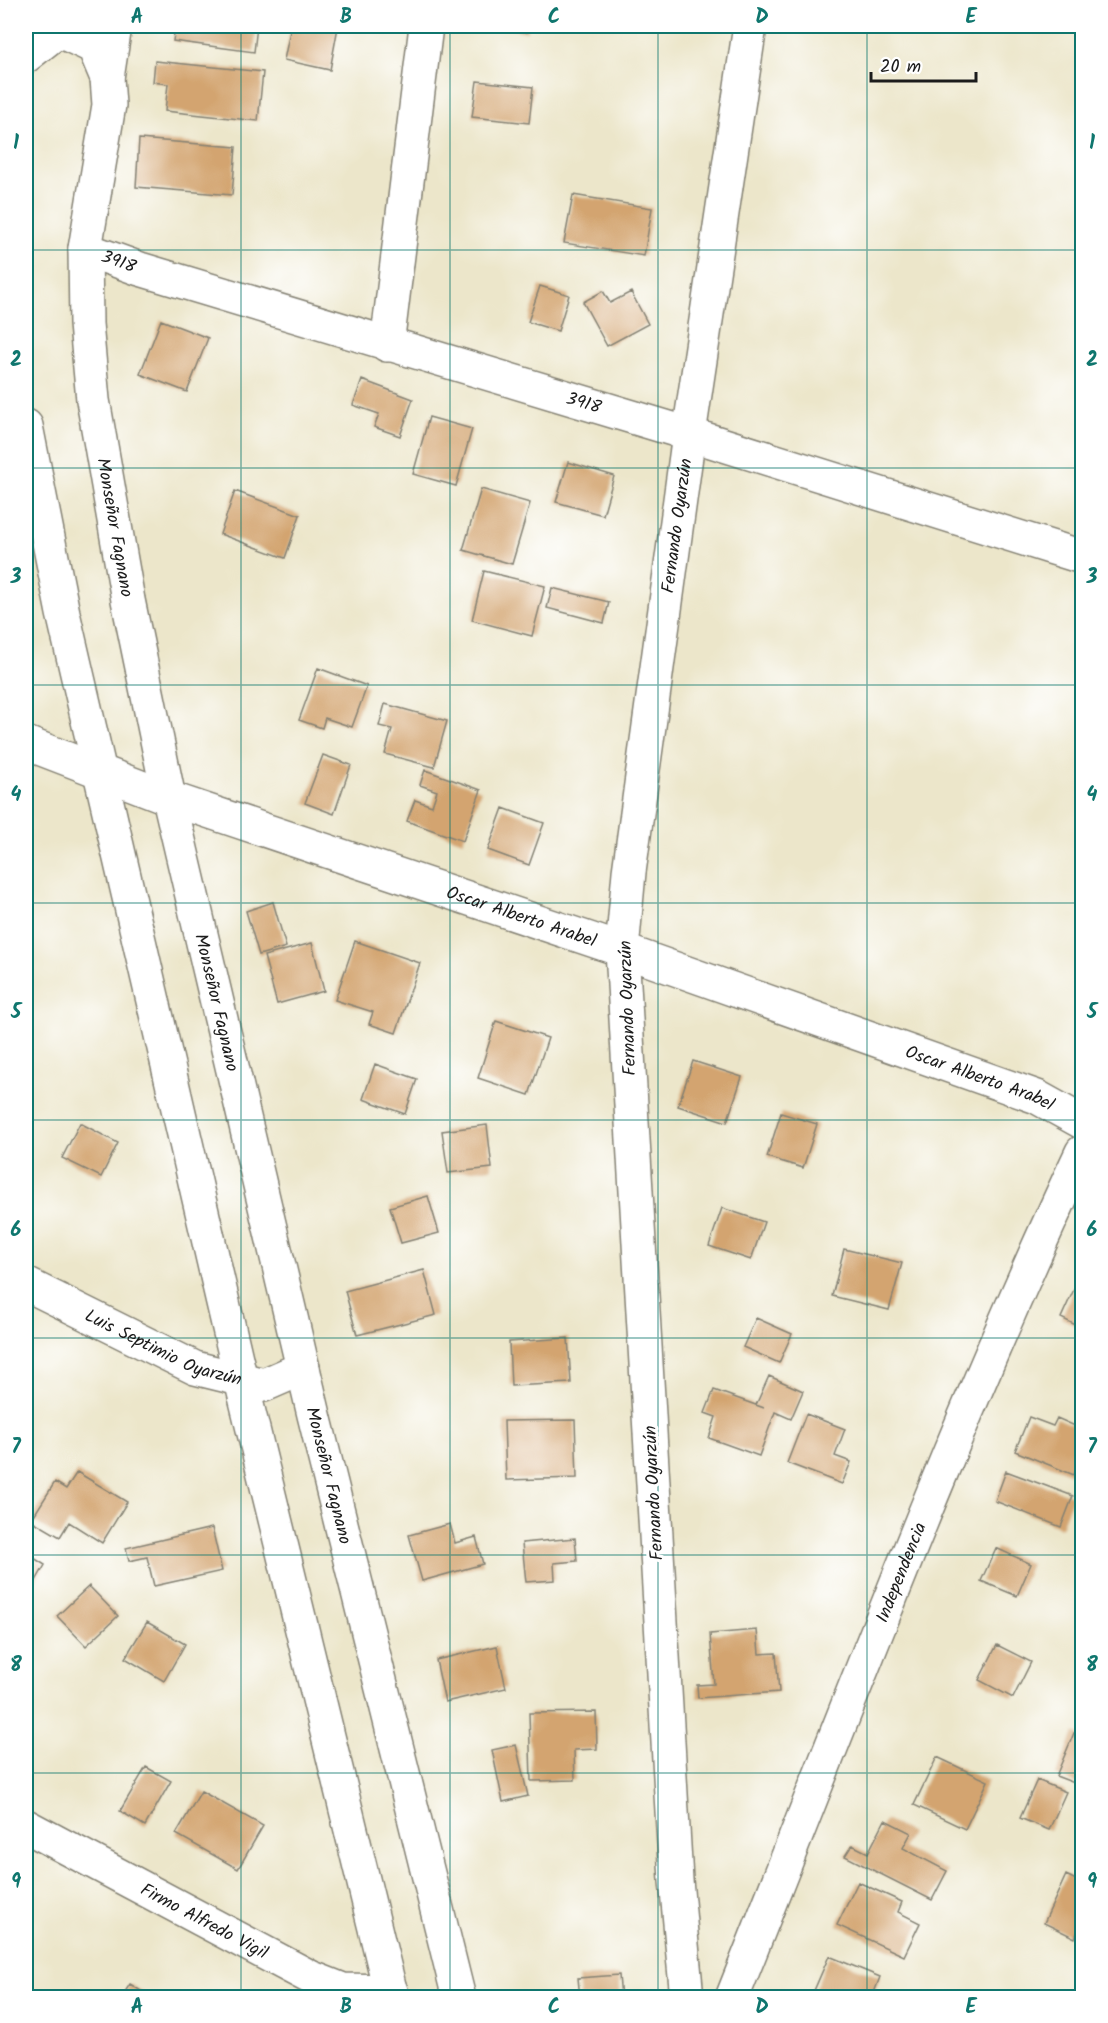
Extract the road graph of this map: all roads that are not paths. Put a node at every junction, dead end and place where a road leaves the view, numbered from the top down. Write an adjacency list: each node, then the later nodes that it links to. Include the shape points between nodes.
1 (115, 26): 6 (street)
2 (426, 26): 8 (street)
3 (750, 26): 10 (street, Fernando Oyarzún)
4 (56, 27): 5 (street); 6 (street, Monseñor Fagnano, via 94,46)
5 (26, 56)
6 (107, 78): 7 (street, Monseñor Fagnano, via 109,105)
7 (86, 249): 8 (street, 3918); 14 (street, Monseñor Fagnano, via 86,324 93,400 128,600)
8 (387, 345): 10 (street, 3918)
9 (26, 426): 13 (street)
10 (689, 434): 11 (street, 3918); 15 (street, Fernando Oyarzún, via 629,872)
11 (1083, 557)
12 (26, 743): 13 (street, Oscar Alberto Arabel)
13 (100, 773): 14 (street, Oscar Alberto Arabel); 20 (street)
14 (170, 798): 15 (street, Oscar Alberto Arabel); 19 (street, Monseñor Fagnano)
15 (622, 950): 16 (street, Oscar Alberto Arabel, via 1037,1097); 24 (street, Fernando Oyarzún, via 675,1868)
16 (1083, 1122)
17 (1083, 1152): 25 (street, Independencia, via 946,1464)
18 (26, 1284): 20 (street, Luis Septimio Oyarzún, via 195,1368)
19 (303, 1368): 20 (street, Luis Septimio Oyarzún, via 264,1385); 23 (street, Monseñor Fagnano)
20 (241, 1380): 22 (street)
21 (26, 1826): 22 (street, Firmo Alfredo Vigil, via 310,1977 343,1990)
22 (391, 1994)
23 (459, 1998)
24 (687, 1998)
25 (732, 1998)

